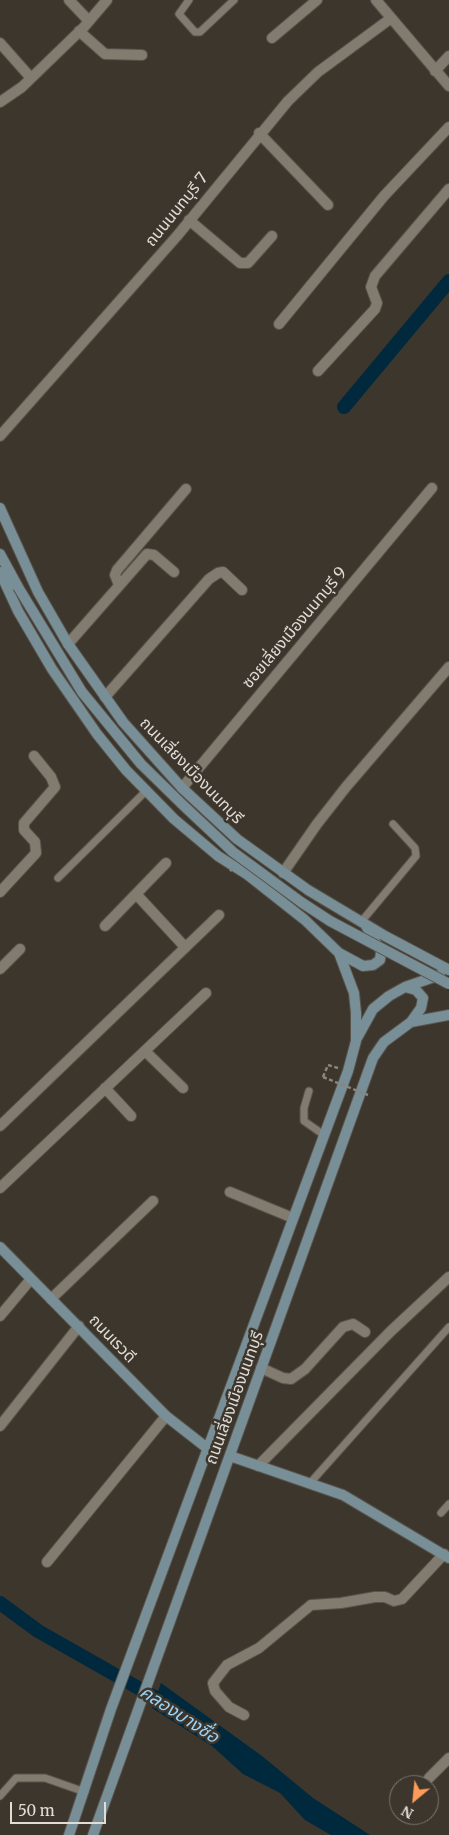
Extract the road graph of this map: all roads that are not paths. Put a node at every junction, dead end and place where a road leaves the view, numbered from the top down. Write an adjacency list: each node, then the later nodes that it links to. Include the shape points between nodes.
1 (70, 0): 8 (street)
2 (107, 0): 8 (street)
3 (189, 0): 4 (lane, via 179,14 195,32 200,32)
4 (234, 0)
5 (317, 0): 10 (street)
6 (376, 0): 7 (street)
7 (390, 19): 14 (street); 19 (street, ถนนนนทบุรี 7, via 314,76)
8 (89, 21): 9 (street)
9 (79, 31): 12 (street, via 105,54); 15 (street)
10 (272, 38)
11 (0, 43): 15 (street)
12 (142, 55)
13 (449, 56): 14 (street)
14 (435, 71): 16 (street)
15 (31, 78): 17 (street)
16 (449, 86)
17 (0, 102)
18 (449, 127): 24 (street, via 384,196)
19 (259, 133): 21 (street); 22 (street, ถนนนนทบุรี 7)
20 (449, 189): 25 (street, via 375,276 371,287 377,304 375,309)
21 (328, 205)
22 (190, 220): 23 (street, via 240,263 248,263); 26 (street, ถนนนนทบุรี 7)
23 (272, 236)
24 (279, 324)
25 (318, 371)
26 (0, 436)
27 (432, 488): 39 (street, ซอยเลี่ยงเมืองนนทบุรี 9)
28 (186, 489): 33 (street, via 117,570 115,576)
29 (0, 508): 35 (main road, ถนนเลี่ยงเมืองนนทบุรี, via 38,592)
30 (0, 554): 55 (main road, bridge, via 82,692 141,764 184,806 233,852 301,902 330,921)
31 (0, 572): 40 (main road, ถนนเลี่ยงเมืองนนทบุรี, via 18,611 71,698 126,770)
32 (174, 572): 33 (street, via 150,553)
33 (119, 585): 35 (street)
34 (242, 590): 37 (street, via 224,572 218,572 209,579)
35 (68, 644): 37 (main road, ถนนเลี่ยงเมืองนนทบุรี)
36 (449, 667): 43 (street, via 316,824)
37 (105, 697): 39 (main road, ถนนเลี่ยงเมืองนนทบุรี)
38 (34, 756): 45 (street, via 55,787 24,824 24,830 35,842 36,853)
39 (182, 788): 43 (main road, ถนนเลี่ยงเมืองนนทบุรี, via 237,839)
40 (146, 790): 44 (lane); 52 (main road, ถนนเลี่ยงเมืองนนทบุรี, via 174,819 304,920)
41 (393, 824): 48 (lane, via 415,848 416,856)
42 (166, 863): 46 (street)
43 (283, 873): 48 (main road, ถนนเลี่ยงเมืองนนทบุรี)
44 (58, 878)
45 (0, 892)
46 (136, 894): 49 (street); 50 (street)
47 (219, 914): 50 (street)
48 (363, 923): 52 (main road, via 381,951 380,960 363,966); 54 (main road, ถนนเลี่ยงเมืองนนทบุรี)
49 (105, 926)
50 (185, 947): 66 (street)
51 (20, 949): 53 (street)
52 (339, 953): 60 (main road, ถนนเลี่ยงเมืองนนทบุรี, via 354,993)
53 (0, 969)
54 (449, 971): 56 (main road, ถนนเลี่ยงเมืองนนทบุรี)
55 (449, 984)
56 (405, 987): 59 (main road, via 416,990 423,998 421,1008); 60 (main road, ถนนเลี่ยงเมืองนนทบุรี, via 373,1009)
57 (206, 993): 61 (street)
58 (449, 1015): 59 (main road, ถนนเลี่ยงเมืองนนทบุรี)
59 (411, 1022): 80 (main road, ถนนเลี่ยงเมืองนนทบุรี, via 384,1042 373,1058)
60 (356, 1041): 67 (main road, ถนนเลี่ยงเมืองนนทบุรี)
61 (145, 1051): 62 (street); 63 (street)
62 (106, 1088): 65 (street); 68 (street)
63 (183, 1088)
64 (309, 1091): 67 (lane, via 304,1121)
65 (132, 1116)
66 (0, 1126)
67 (324, 1135): 71 (main road, ถนนเลี่ยงเมืองนนทบุรี)
68 (0, 1188)
69 (230, 1192): 71 (street)
70 (153, 1201): 75 (street)
71 (293, 1218): 83 (main road, ถนนเลี่ยงเมืองนนทบุรี)
72 (0, 1247): 74 (main road, ถนนเรวดี)
73 (449, 1277): 85 (street)
74 (31, 1279): 75 (main road, ถนนเรวดี); 76 (street)
75 (51, 1299): 77 (main road, ถนนเรวดี)
76 (0, 1316)
77 (79, 1326): 81 (main road, ถนนเรวดี); 82 (street)
78 (449, 1327): 86 (lane)
79 (365, 1332): 80 (street, via 353,1324 343,1327 305,1369 291,1379)
80 (262, 1368): 84 (main road, ถนนเลี่ยงเมืองนนทบุรี)
81 (166, 1416): 83 (main road, ถนนเรวดี); 90 (street)
82 (0, 1426)
83 (208, 1448): 94 (main road, ถนนเลี่ยงเมืองนนทบุรี, via 111,1709)
84 (230, 1456): 85 (main road); 97 (main road, ถนนเลี่ยงเมืองนนทบุรี)
85 (258, 1466): 86 (main road)
86 (311, 1482): 89 (main road, via 362,1505)
87 (449, 1504): 88 (lane)
88 (441, 1513)
89 (447, 1556): 91 (street, via 402,1599 394,1601 375,1597 311,1605 259,1648 227,1665 213,1683 215,1691 230,1707)
90 (47, 1562)
91 (244, 1715)
92 (449, 1758): 93 (street)
93 (432, 1775)
94 (85, 1792): 95 (lane, via 44,1778 16,1778); 96 (main road, ถนนเลี่ยงเมืองนนทบุรี)
95 (0, 1796)
96 (69, 1835)
97 (93, 1835)

